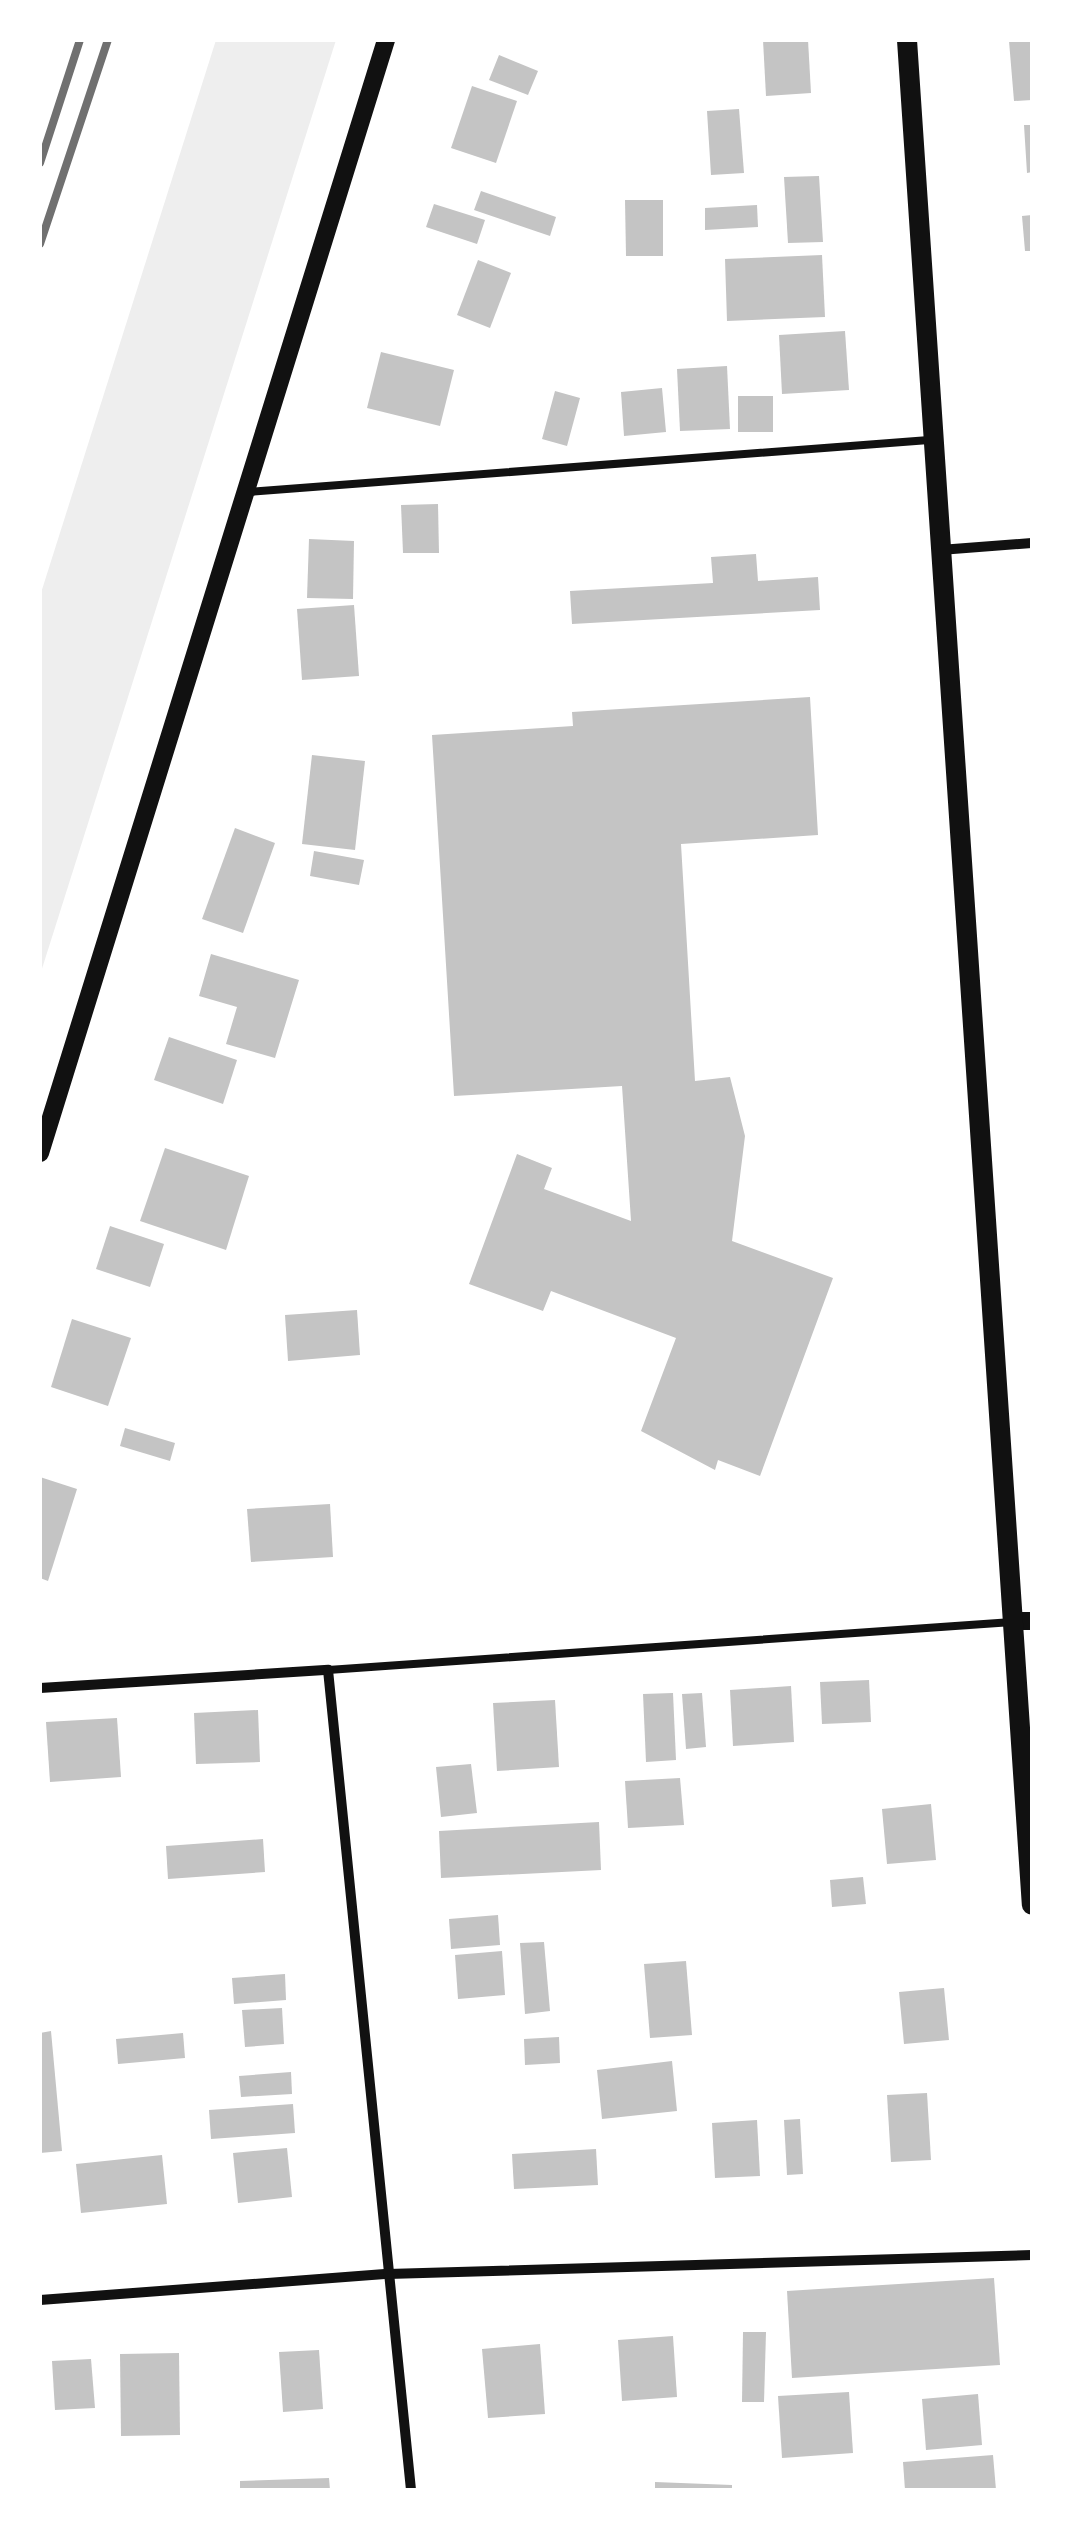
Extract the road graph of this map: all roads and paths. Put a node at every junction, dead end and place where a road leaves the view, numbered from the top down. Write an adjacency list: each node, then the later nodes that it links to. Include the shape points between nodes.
1 (386, 40): 4 (street)
2 (907, 40): 3 (main road)
3 (929, 440): 4 (lane); 6 (main road)
4 (244, 492): 7 (street)
5 (1032, 543): 6 (street)
6 (940, 550): 8 (main road)
7 (40, 1153)
8 (1024, 1621): 9 (lane); 11 (main road)
9 (328, 1670): 10 (street); 13 (street)
10 (40, 1688)
11 (1032, 1905)
12 (1032, 2254): 13 (street)
13 (388, 2274): 14 (street); 15 (street)
14 (40, 2300)
15 (411, 2490)

